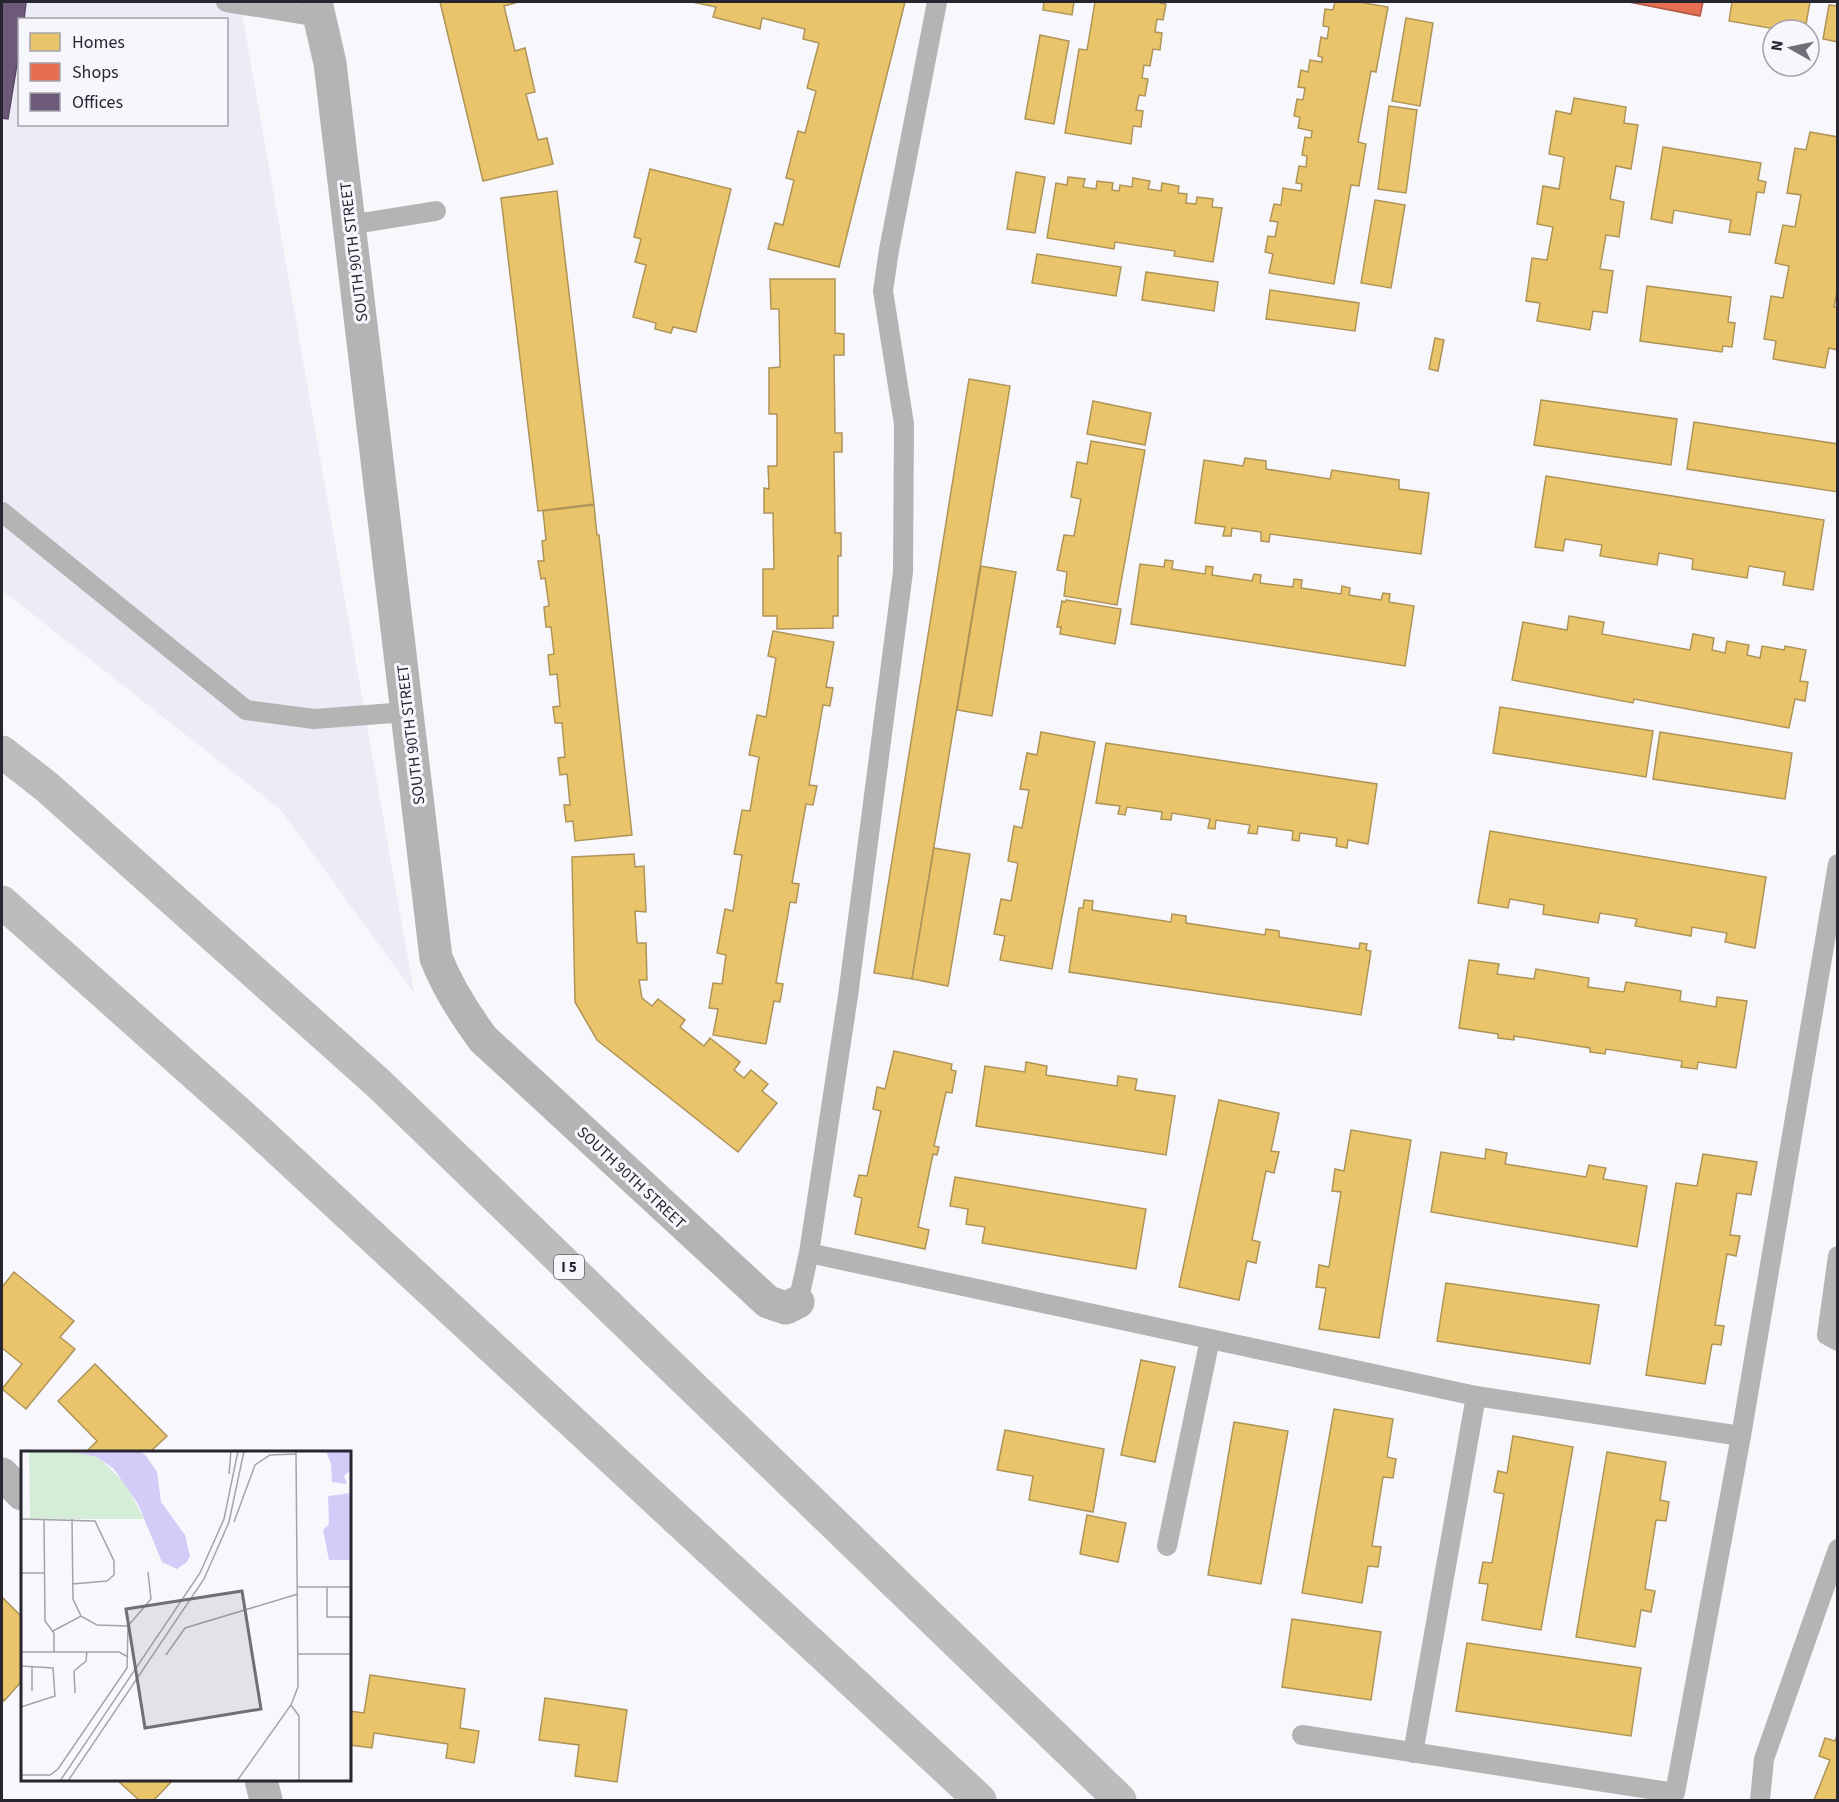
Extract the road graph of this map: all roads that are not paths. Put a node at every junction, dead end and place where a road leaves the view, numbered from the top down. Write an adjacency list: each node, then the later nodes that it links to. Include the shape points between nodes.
1 (226, 2): 3 (lane)
2 (937, 2): 11 (lane, via 883,291 904,424 903,572 848,996)
3 (318, 9): 5 (street, SOUTH 90TH STREET, via 330,63)
4 (436, 211): 5 (lane)
5 (349, 225): 7 (street, SOUTH 90TH STREET)
6 (2, 512): 7 (lane, via 246,710 314,719)
7 (407, 712): 13 (street, SOUTH 90TH STREET, via 436,958 462,1010 483,1039 768,1302 786,1308)
8 (2, 752): 27 (highway, I 5, via 47,787 378,1083)
9 (1838, 864): 17 (lane)
10 (2, 902): 26 (highway, via 251,1124)
11 (809, 1253): 13 (lane); 14 (lane)
12 (1838, 1256): 15 (lane, via 1827,1335)
13 (798, 1302)
14 (1210, 1339): 16 (lane); 20 (lane)
15 (1838, 1341)
16 (1476, 1396): 17 (lane); 23 (lane)
17 (1741, 1436): 23 (lane, via 1675,1793)
18 (2, 1474): 19 (street)
19 (21, 1493)
20 (1167, 1546)
21 (1838, 1550): 28 (lane, via 1764,1759)
22 (1302, 1736): 23 (lane)
23 (1413, 1753)
24 (261, 1781): 25 (street)
25 (266, 1800)
26 (980, 1800)
27 (1120, 1800)
28 (1760, 1800)

